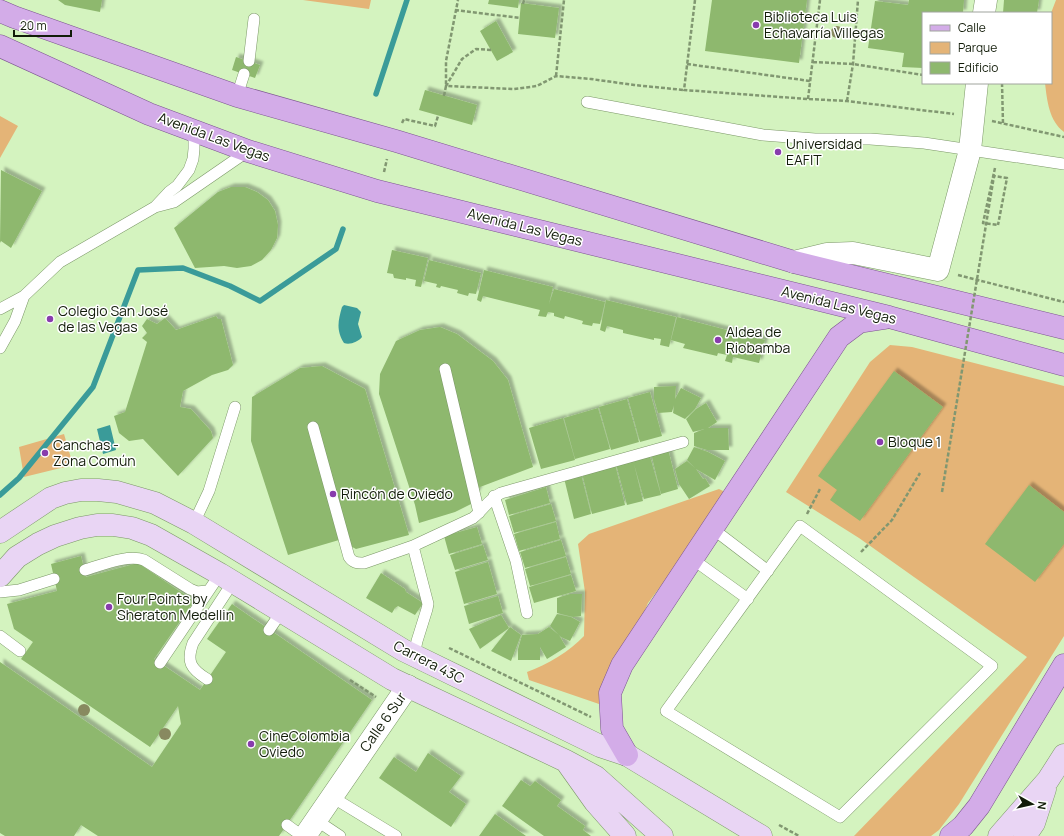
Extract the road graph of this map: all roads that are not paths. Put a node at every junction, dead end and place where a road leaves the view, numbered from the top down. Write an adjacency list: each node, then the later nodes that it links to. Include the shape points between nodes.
1 (986, 0): 3 (street)
2 (0, 11): 9 (main road)
3 (984, 12)
4 (254, 19): 6 (lane)
5 (0, 46): 11 (main road, Avenida Las Vegas, via 149,114)
6 (249, 61)
7 (244, 74): 9 (lane)
8 (977, 84): 12 (street)
9 (237, 96): 16 (main road, via 396,141)
10 (587, 102): 12 (lane, via 763,134 815,139 870,139 924,143)
11 (194, 130): 13 (main road, Avenida Las Vegas); 15 (lane, via 193,159 189,170)
12 (970, 150): 14 (lane); 16 (street, via 938,270 853,253 827,254)
13 (248, 151): 15 (lane, via 174,202); 19 (main road, Avenida Las Vegas, via 377,191)
14 (1064, 164)
15 (155, 207): 17 (lane, via 60,262)
16 (794, 262): 20 (main road)
17 (24, 296): 18 (lane); 21 (lane, via 15,321)
18 (0, 309)
19 (888, 317): 22 (main road, Avenida Las Vegas); 30 (main road, via 859,322 839,337)
20 (1064, 328)
21 (0, 348)
22 (1064, 365)
23 (445, 369): 28 (lane)
24 (235, 407): 29 (lane, via 209,491)
25 (313, 427): 32 (lane, via 352,561 364,563)
26 (683, 442): 27 (lane)
27 (494, 496): 28 (lane); 43 (lane, via 516,561)
28 (479, 513): 32 (lane, via 466,522)
29 (194, 523): 31 (main road, Carrera 43C, via 154,503 123,494 81,490 51,498); 47 (main road, Carrera 43C)
30 (713, 529): 33 (main road); 35 (lane)
31 (0, 532)
32 (413, 546): 47 (lane, via 428,604)
33 (692, 558): 41 (lane); 53 (main road, via 622,664 610,693 612,729)
34 (85, 570): 39 (lane, via 138,558 190,590)
35 (768, 571): 41 (lane); 41 (lane, via 800,526 992,666 840,817 666,711)
36 (0, 576): 37 (main road, via 17,557 55,536 80,528 113,525 151,535)
37 (226, 578): 39 (lane); 42 (main road); 50 (lane, via 189,653 194,670)
38 (54, 579): 40 (lane, via 19,590)
39 (208, 591): 48 (lane)
40 (0, 592)
41 (748, 599)
42 (282, 611): 44 (lane); 51 (main road, via 392,679)
43 (527, 613)
44 (269, 630)
45 (0, 636): 46 (lane)
46 (20, 650)
47 (414, 655): 52 (main road, Carrera 43C)
48 (160, 663)
49 (1064, 665): 65 (main road, via 979,806)
50 (207, 679)
51 (408, 686): 55 (main road); 57 (street, Calle 6 Sur)
52 (600, 746): 53 (main road, Carrera 43C); 63 (main road)
53 (627, 755): 64 (main road, Carrera 43C)
54 (1064, 755): 56 (main road)
55 (566, 761): 61 (main road, via 595,802); 62 (main road, via 596,777)
56 (1048, 780): 66 (main road); 67 (main road, via 1034,823)
57 (332, 797): 58 (street, Calle 6 Sur); 60 (lane)
58 (302, 829): 59 (lane)
59 (335, 835)
60 (396, 836)
61 (626, 836)
62 (662, 836)
63 (732, 836)
64 (760, 836)
65 (951, 836)
66 (999, 836)
67 (1025, 836)

